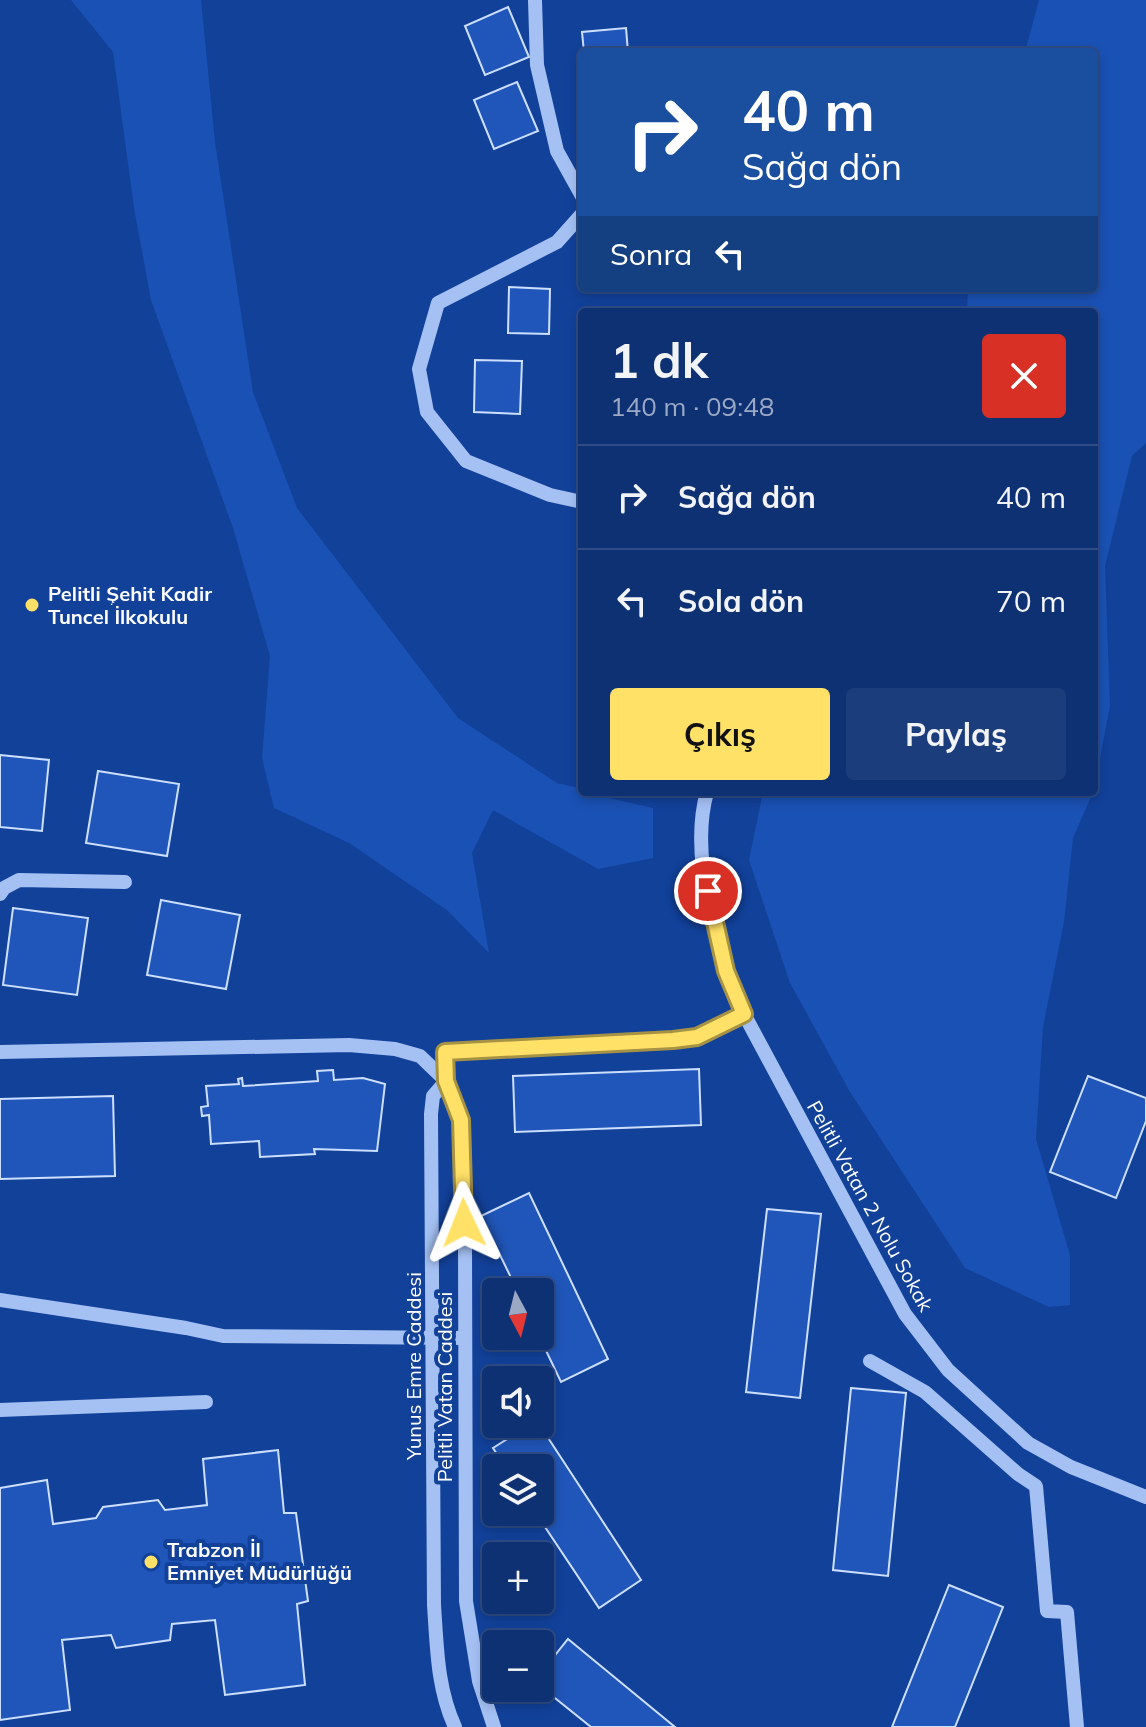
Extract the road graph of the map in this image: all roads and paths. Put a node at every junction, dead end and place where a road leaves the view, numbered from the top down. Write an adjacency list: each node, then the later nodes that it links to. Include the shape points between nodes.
1 (535, 0): 2 (street, via 537,65 557,151)
2 (578, 189)
3 (578, 218): 4 (street, via 557,242 438,303 419,369 427,412 466,461)
4 (578, 501)
5 (706, 796): 8 (street, via 701,814 710,903 726,971)
6 (125, 882): 7 (street, via 19,880)
7 (0, 894)
8 (744, 1014): 10 (street, via 685,1038 445,1052); 17 (street, Pelitli Vatan 2 Nolu Sokak, via 891,1290 948,1370 1028,1443)
9 (0, 1052): 10 (street, via 349,1045 420,1056)
10 (446, 1081): 12 (street, Yunus Emre Caddesi, via 433,1096 431,1114); 13 (street, Pelitli Vatan Caddesi, via 461,1120)
11 (0, 1300): 12 (street, via 223,1336)
12 (434, 1338): 13 (street); 18 (street, Yunus Emre Caddesi, via 434,1605 438,1674)
13 (465, 1338): 19 (street, Pelitli Vatan Caddesi, via 466,1601 479,1681)
14 (870, 1361): 20 (street, via 925,1392 1036,1486 1047,1611 1067,1612)
15 (206, 1402): 16 (street)
16 (0, 1410)
17 (1146, 1497)
18 (455, 1727)
19 (494, 1727)
20 (1077, 1727)

